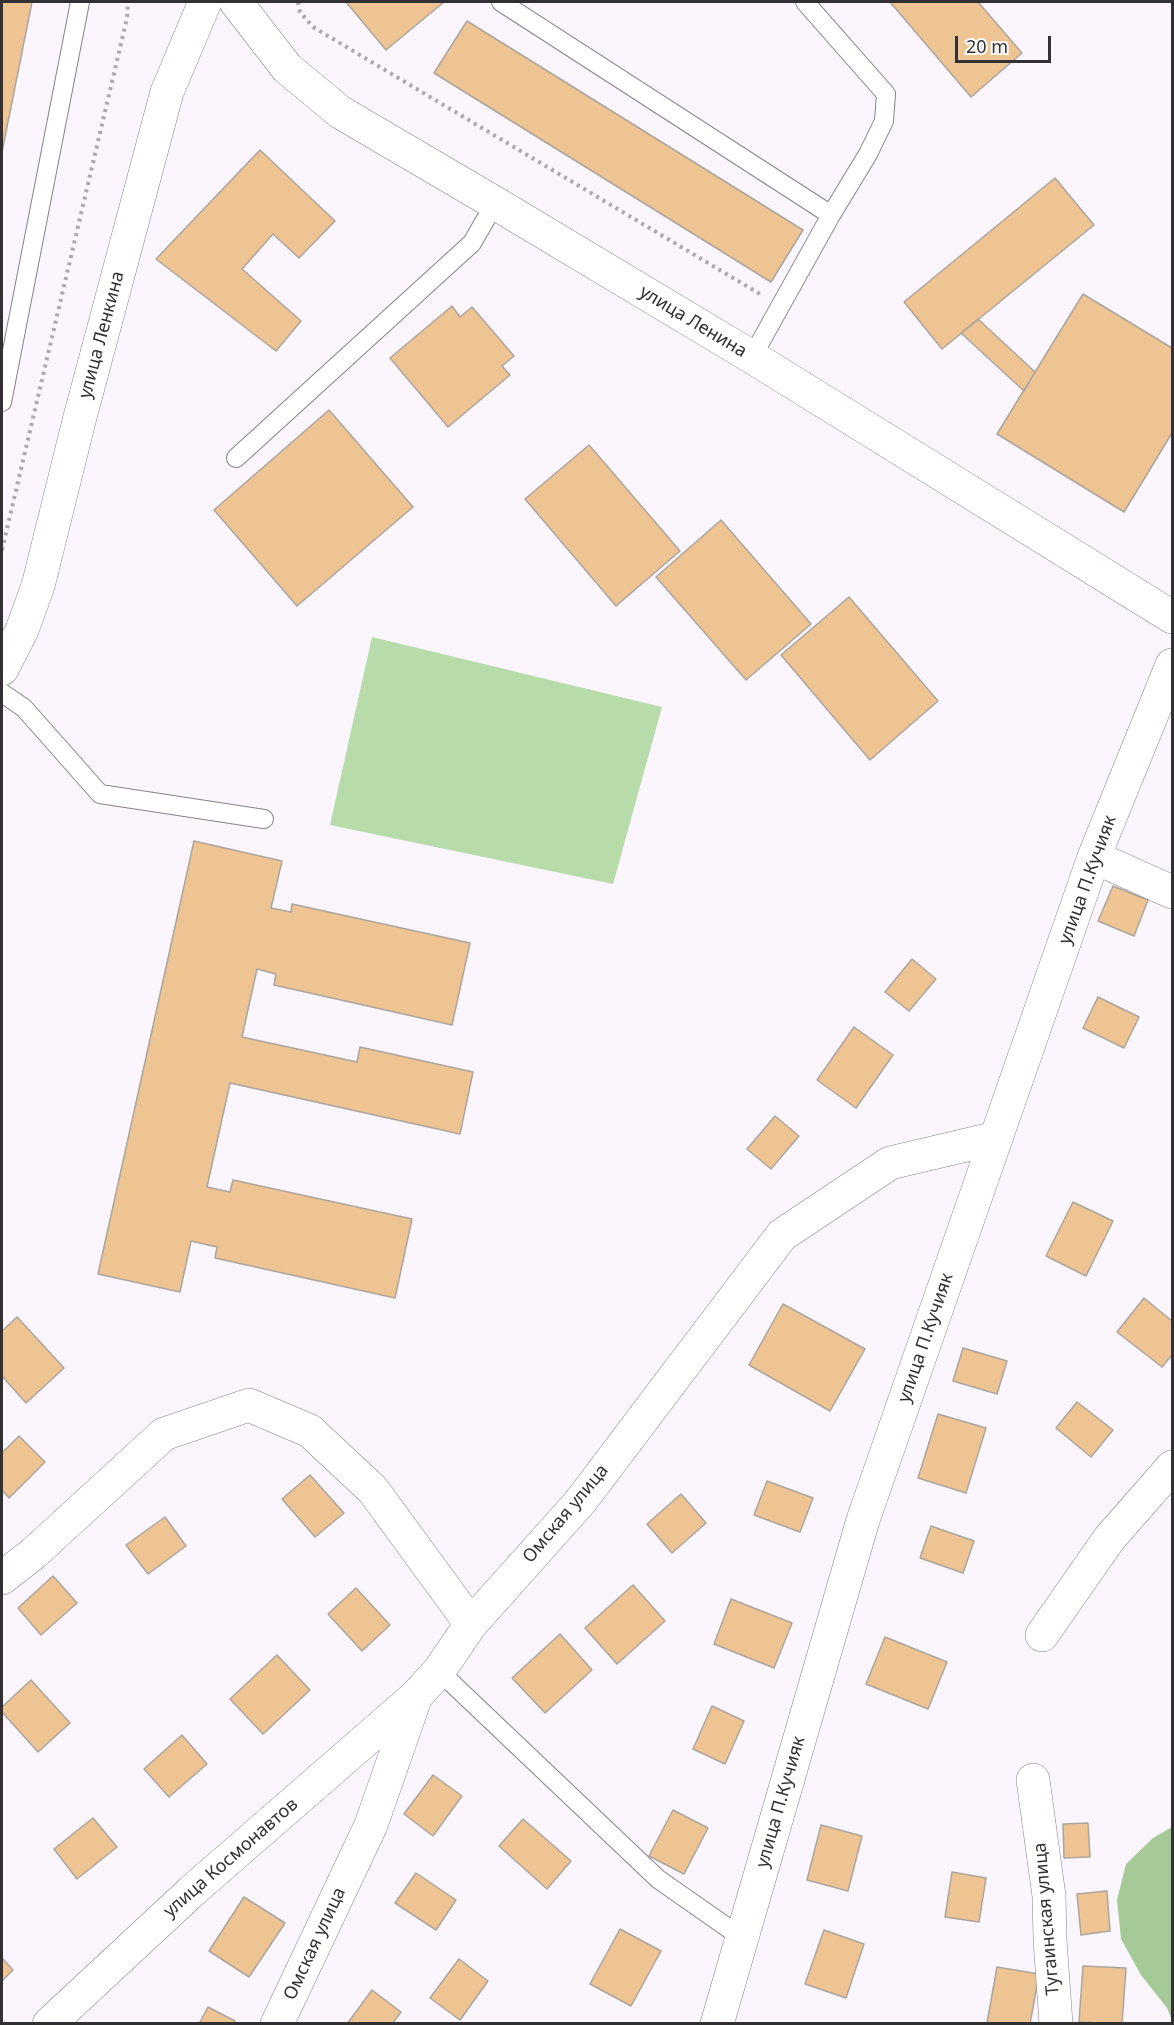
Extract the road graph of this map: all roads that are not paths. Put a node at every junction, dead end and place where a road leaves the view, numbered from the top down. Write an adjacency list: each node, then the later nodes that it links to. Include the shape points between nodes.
1 (80, 2): 9 (lane)
2 (205, 2): 13 (street, улица Ленкина, via 167,92 38,586)
3 (236, 2): 6 (street, улица Ленина, via 287,68 340,112)
4 (501, 2): 7 (lane)
5 (805, 2): 7 (lane, via 886,94 884,121)
6 (495, 203): 8 (street, улица Ленина); 10 (lane, via 472,243)
7 (831, 215): 8 (lane)
8 (752, 357): 11 (street, улица Ленина)
9 (2, 402)
10 (236, 458)
11 (1173, 617)
12 (1173, 666): 15 (street, улица П.Кучияк)
13 (2, 672): 14 (lane, via 24,708 100,794)
14 (264, 819)
15 (1094, 857): 16 (street); 17 (street, улица П.Кучияк)
16 (1173, 892)
17 (996, 1138): 20 (street, Омская улица, via 890,1163 782,1235 580,1502); 25 (street, улица П.Кучияк, via 862,1520)
18 (1173, 1467): 21 (street, via 1109,1539)
19 (2, 1578): 20 (street, via 164,1434 249,1405 310,1431 373,1490)
20 (471, 1624): 22 (street, Омская улица)
21 (1042, 1635)
22 (439, 1671): 23 (street, Омская улица); 25 (lane, via 658,1878)
23 (416, 1696): 26 (street, улица Космонавтов, via 192,1891); 27 (street, Омская улица, via 371,1825)
24 (1033, 1780): 29 (street, Тугаинская улица, via 1049,1896)
25 (741, 1937): 28 (street, улица П.Кучияк)
26 (49, 2024)
27 (277, 2024)
28 (717, 2024)
29 (1056, 2024)

